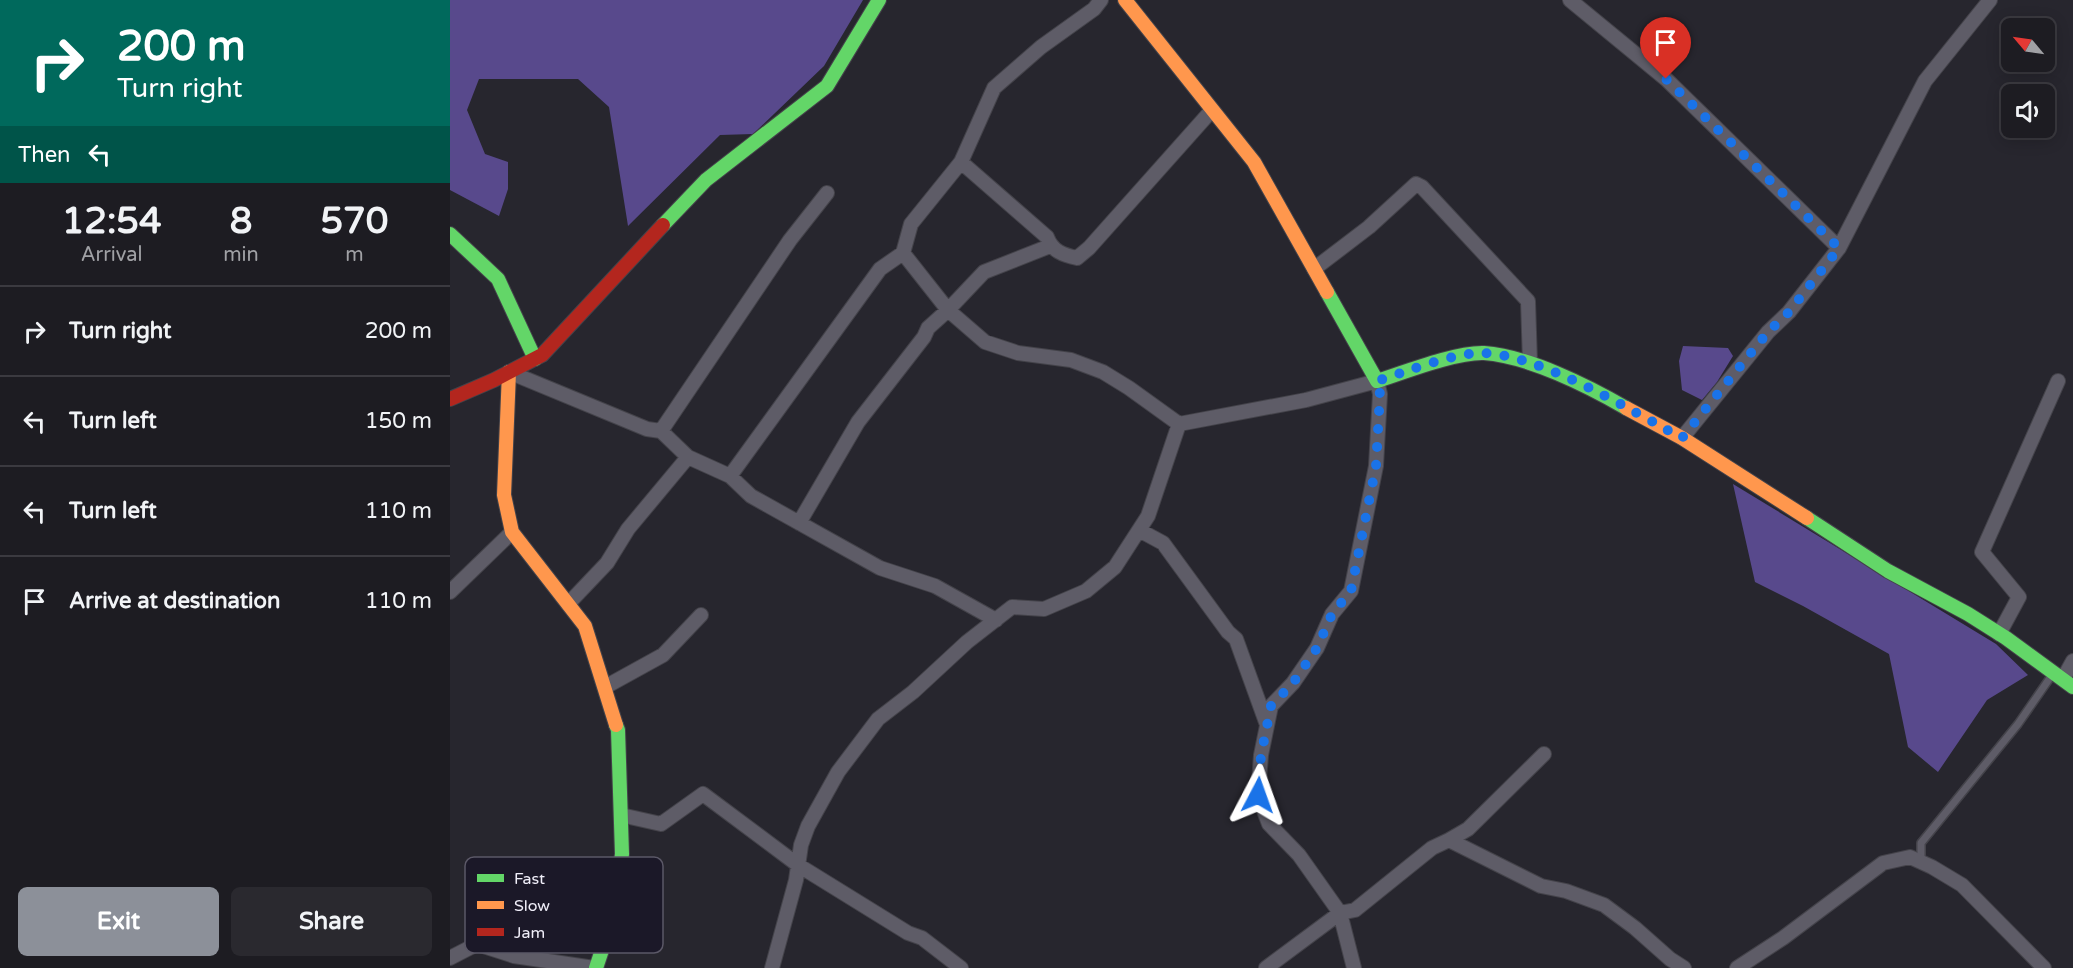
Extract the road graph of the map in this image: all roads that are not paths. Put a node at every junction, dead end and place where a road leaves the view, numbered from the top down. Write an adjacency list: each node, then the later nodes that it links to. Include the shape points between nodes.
1 (879, 0): 15 (street, via 827,86 706,180)
2 (1101, 0): 7 (street, via 994,88)
3 (1125, 0): 6 (street)
4 (1570, 0): 11 (street, via 1666,79)
5 (1990, 0): 11 (street, via 1925,81)
6 (1212, 110): 10 (street, via 1089,248 1077,258); 13 (street, via 1254,162)
7 (961, 162): 10 (street, via 1047,237); 12 (street, via 911,224)
8 (827, 193): 22 (street, via 790,240)
9 (450, 234): 15 (street, via 498,279)
10 (1050, 246): 14 (street, via 984,272)
11 (1839, 248): 23 (street)
12 (903, 253): 14 (street); 25 (street, via 880,269)
13 (1314, 269): 16 (street, via 1416,184 1528,301); 18 (street)
14 (948, 310): 21 (street, via 985,342 1018,352 1071,360 1103,372); 26 (street, via 928,328 858,422)
15 (535, 358): 17 (street)
16 (1530, 363): 18 (street, via 1483,353 1446,359); 23 (street, via 1620,404)
17 (509, 372): 20 (street); 22 (street, via 647,429); 28 (street, via 504,495)
18 (1377, 381): 21 (street, via 1306,400); 37 (street, via 1380,394 1376,466 1351,591 1332,614 1317,648 1293,683 1271,706)
19 (2058, 381): 33 (street, via 1982,552 2019,597)
20 (450, 399)
21 (1179, 424): 27 (street, via 1148,516)
22 (661, 431): 24 (street)
23 (1682, 438): 33 (street, via 1888,571)
24 (687, 457): 25 (street); 30 (street, via 628,529 607,563)
25 (730, 476): 26 (street, via 751,496)
26 (799, 523): 32 (street, via 880,568 935,586)
27 (1139, 530): 32 (street, via 1115,567 1086,591 1044,609 1012,607); 37 (street, via 1163,543 1236,639)
28 (512, 532): 29 (street); 30 (street)
29 (450, 592)
30 (568, 604): 36 (street, via 585,626)
31 (701, 615): 36 (street, via 663,655)
32 (996, 620): 43 (street, via 878,720 838,772 808,826)
33 (1999, 634): 35 (street)
34 (2073, 661): 35 (street)
35 (2063, 679): 42 (lane, via 2018,724 1921,843)
36 (604, 687): 39 (street, via 618,730)
37 (1267, 724): 44 (street, via 1258,795 1269,824 1299,855)
38 (1544, 754): 40 (street, via 1468,829)
39 (621, 815): 41 (street); 43 (street, via 661,824 703,794)
40 (1449, 840): 44 (street, via 1432,848 1355,910); 54 (street, via 1541,886 1604,905)
41 (622, 857)
42 (1921, 862): 55 (street, via 1910,857 1882,863); 56 (street, via 1962,885)
43 (798, 865): 50 (street); 51 (street, via 922,938)
44 (1340, 913): 52 (street); 53 (street)
45 (465, 950): 48 (street)
46 (505, 953): 49 (street)
47 (600, 953): 49 (street)
48 (450, 958)
49 (595, 968)
50 (772, 968)
51 (961, 968)
52 (1266, 968)
53 (1354, 968)
54 (1684, 968)
55 (1737, 968)
56 (2044, 968)

